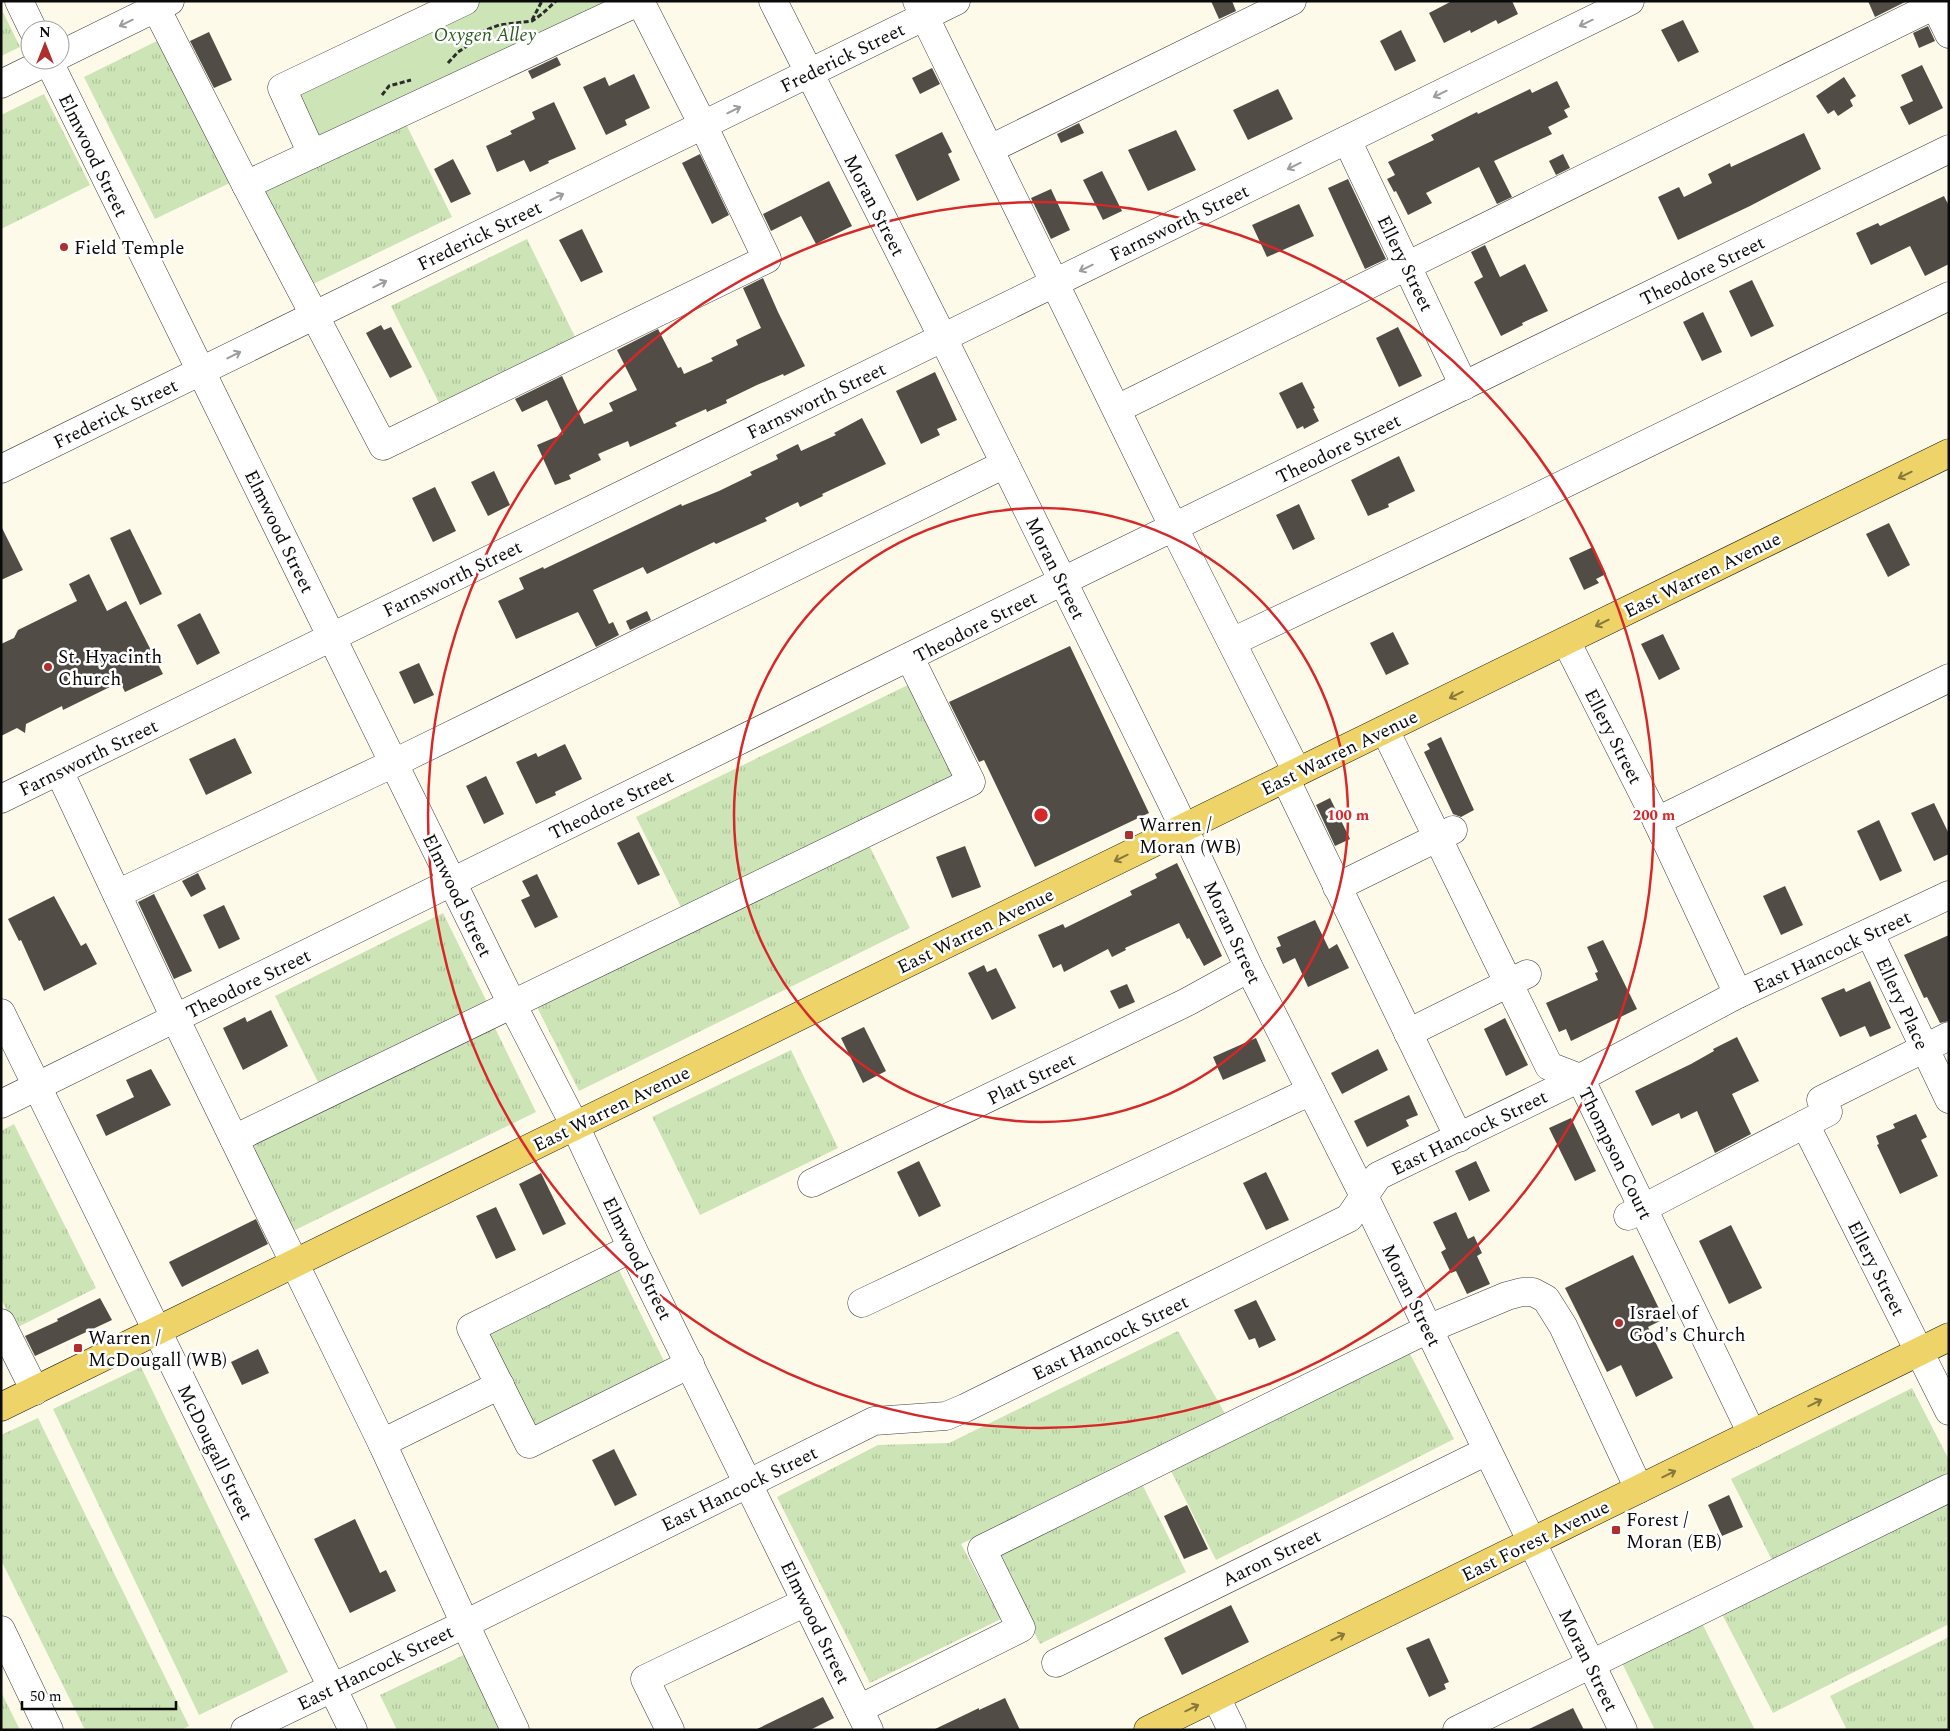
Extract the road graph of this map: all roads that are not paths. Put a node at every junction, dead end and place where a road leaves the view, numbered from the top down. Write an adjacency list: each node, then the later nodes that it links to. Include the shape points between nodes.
1 (19, 1): 11 (street)
2 (465, 1): 21 (street, via 282,88)
3 (640, 1): 18 (street); 21 (street)
4 (773, 1): 16 (street, Moran Street)
5 (956, 1): 10 (street, Frederick Street)
6 (1292, 1): 20 (street)
7 (1630, 1): 19 (street, Farnsworth Street, one-way to 19)
8 (1934, 3): 12 (street); 24 (street)
9 (163, 4): 13 (street, one-way to 13); 23 (street)
10 (921, 9): 16 (street, Frederick Street); 20 (street)
11 (28, 20)
12 (1949, 34)
13 (70, 50)
14 (29, 70): 17 (street)
15 (56, 70): 29 (street, Elmwood Street)
16 (808, 73): 18 (street, Frederick Street, one-way to 16); 28 (street, Moran Street)
17 (1, 84)
18 (703, 125): 27 (street, Frederick Street, one-way to 18); 27 (street, via 767,259 383,446)
19 (1347, 140): 24 (street, Ellery Street); 25 (street, Farnsworth Street, one-way to 25)
20 (990, 149): 25 (street)
21 (312, 154): 23 (street)
22 (1947, 155): 30 (street, Theodore Street)
23 (246, 185): 27 (street)
24 (1407, 265): 30 (street, Ellery Street); 31 (street)
25 (1056, 282): 28 (street, Farnsworth Street); 31 (street)
26 (1949, 296): 39 (street)
27 (315, 316): 29 (street, Frederick Street, one-way to 27)
28 (943, 338): 33 (street, Moran Street); 37 (street, Farnsworth Street)
29 (201, 371): 34 (street, Frederick Street); 37 (street, Elmwood Street)
30 (1464, 386): 35 (street, Theodore Street)
31 (1117, 409): 35 (street)
32 (1949, 453): 38 (main road, East Warren Avenue, one-way to 38)
33 (1005, 464): 36 (street, Moran Street); 43 (street)
34 (1, 469)
35 (1174, 528): 36 (street, Theodore Street); 39 (street)
36 (1063, 582): 40 (street, Theodore Street); 48 (street, Moran Street)
37 (332, 637): 43 (street, Elmwood Street); 44 (street, Farnsworth Street)
38 (1566, 641): 42 (main road, East Warren Avenue, one-way to 42); 47 (street, Ellery Street)
39 (1232, 642): 45 (street)
40 (910, 658): 50 (street, Theodore Street); 58 (street, via 971,782)
41 (1949, 678): 47 (street)
42 (1385, 730): 45 (main road, East Warren Avenue); 49 (street, Thompson Court)
43 (394, 763): 50 (street, Elmwood Street); 52 (street)
44 (59, 771): 46 (street, Farnsworth Street); 52 (street)
45 (1291, 775): 48 (main road, East Warren Avenue); 51 (street)
46 (1, 800)
47 (1657, 821): 57 (street, Ellery Street)
48 (1184, 827): 55 (street, Moran Street); 70 (main road, East Warren Avenue, one-way to 70)
49 (1446, 833): 51 (street); 56 (street, Thompson Court)
50 (452, 882): 58 (street, Elmwood Street); 60 (street, Theodore Street)
51 (1338, 887): 61 (street)
52 (117, 894): 60 (street)
53 (1949, 895): 54 (street, East Hancock Street)
54 (1870, 934): 57 (street, East Hancock Street); 63 (street, Ellery Place)
55 (1249, 968): 66 (street, Moran Street); 73 (street, Platt Street, via 1188,1002)
56 (1517, 978): 61 (street); 64 (street, Thompson Court, via 1549,1066)
57 (1738, 994): 64 (street, East Hancock Street)
58 (512, 1004): 70 (street, Elmwood Street); 71 (street)
59 (1, 1013): 65 (street, McDougall Street)
60 (175, 1018): 65 (street, Theodore Street); 71 (street)
61 (1408, 1033): 72 (street)
62 (1949, 1036): 63 (street)
63 (1924, 1048): 67 (street, Ellery Place); 69 (street, via 1821,1100 1828,1112)
64 (1580, 1078): 72 (street, East Hancock Street); 75 (street, Thompson Court)
65 (37, 1086): 68 (street, Theodore Street); 81 (street, McDougall Street)
66 (1311, 1090): 74 (street, Moran Street); 78 (street)
67 (1949, 1099)
68 (1, 1104)
69 (1805, 1124): 75 (street); 83 (street, Ellery Street)
70 (575, 1126): 76 (street, Elmwood Street); 77 (main road, East Warren Avenue)
71 (234, 1138): 77 (street)
72 (1459, 1138): 74 (street, East Hancock Street, via 1378,1176)
73 (812, 1184)
74 (1364, 1196): 80 (street, Moran Street); 92 (street, East Hancock Street, via 1349,1218 965,1408 946,1416 874,1421)
75 (1635, 1212): 89 (street, Thompson Court)
76 (632, 1248): 84 (street, Elmwood Street); 85 (street, via 471,1328)
77 (295, 1263): 81 (main road, East Warren Avenue); 90 (street)
78 (862, 1303)
79 (1, 1323): 86 (street)
80 (1428, 1329): 91 (street, Moran Street); 94 (street, via 1522,1292 1533,1292 1546,1299 1563,1326); 103 (street, via 982,1548 1020,1628)
81 (157, 1331): 86 (main road, East Warren Avenue); 101 (street, McDougall Street)
82 (1949, 1337): 83 (main road, East Forest Avenue)
83 (1919, 1352): 88 (street, Ellery Street); 89 (main road, East Forest Avenue, one-way to 83)
84 (690, 1364): 85 (street, via 529,1444); 92 (street, Elmwood Street)
85 (500, 1385): 90 (street)
86 (35, 1391): 87 (main road, East Warren Avenue)
87 (1, 1408)
88 (1949, 1411)
89 (1752, 1434): 94 (main road, East Forest Avenue, one-way to 89)
90 (382, 1443): 97 (street)
91 (1487, 1452): 95 (street, Moran Street); 99 (street, Aaron Street)
92 (748, 1484): 96 (street, Elmwood Street); 97 (street, East Hancock Street)
93 (1949, 1488): 100 (street)
94 (1640, 1489): 95 (main road, East Forest Avenue)
95 (1531, 1542): 100 (street, Moran Street); 102 (main road, East Forest Avenue, one-way to 95)
96 (806, 1602): 103 (street, Elmwood Street); 108 (street, via 645,1679)
97 (465, 1624): 101 (street, East Hancock Street); 107 (street)
98 (1, 1630): 104 (street)
99 (1056, 1663)
100 (1591, 1664): 111 (street); 112 (street, Moran Street)
101 (332, 1687): 105 (street, East Hancock Street); 106 (street, McDougall Street)
102 (1216, 1697): 109 (main road, East Forest Avenue, one-way to 102); 110 (street)
103 (859, 1722)
104 (49, 1730)
105 (245, 1730)
106 (353, 1730)
107 (515, 1730)
108 (670, 1730)
109 (1148, 1730)
110 (1232, 1730)
111 (1457, 1730)
112 (1623, 1730)

